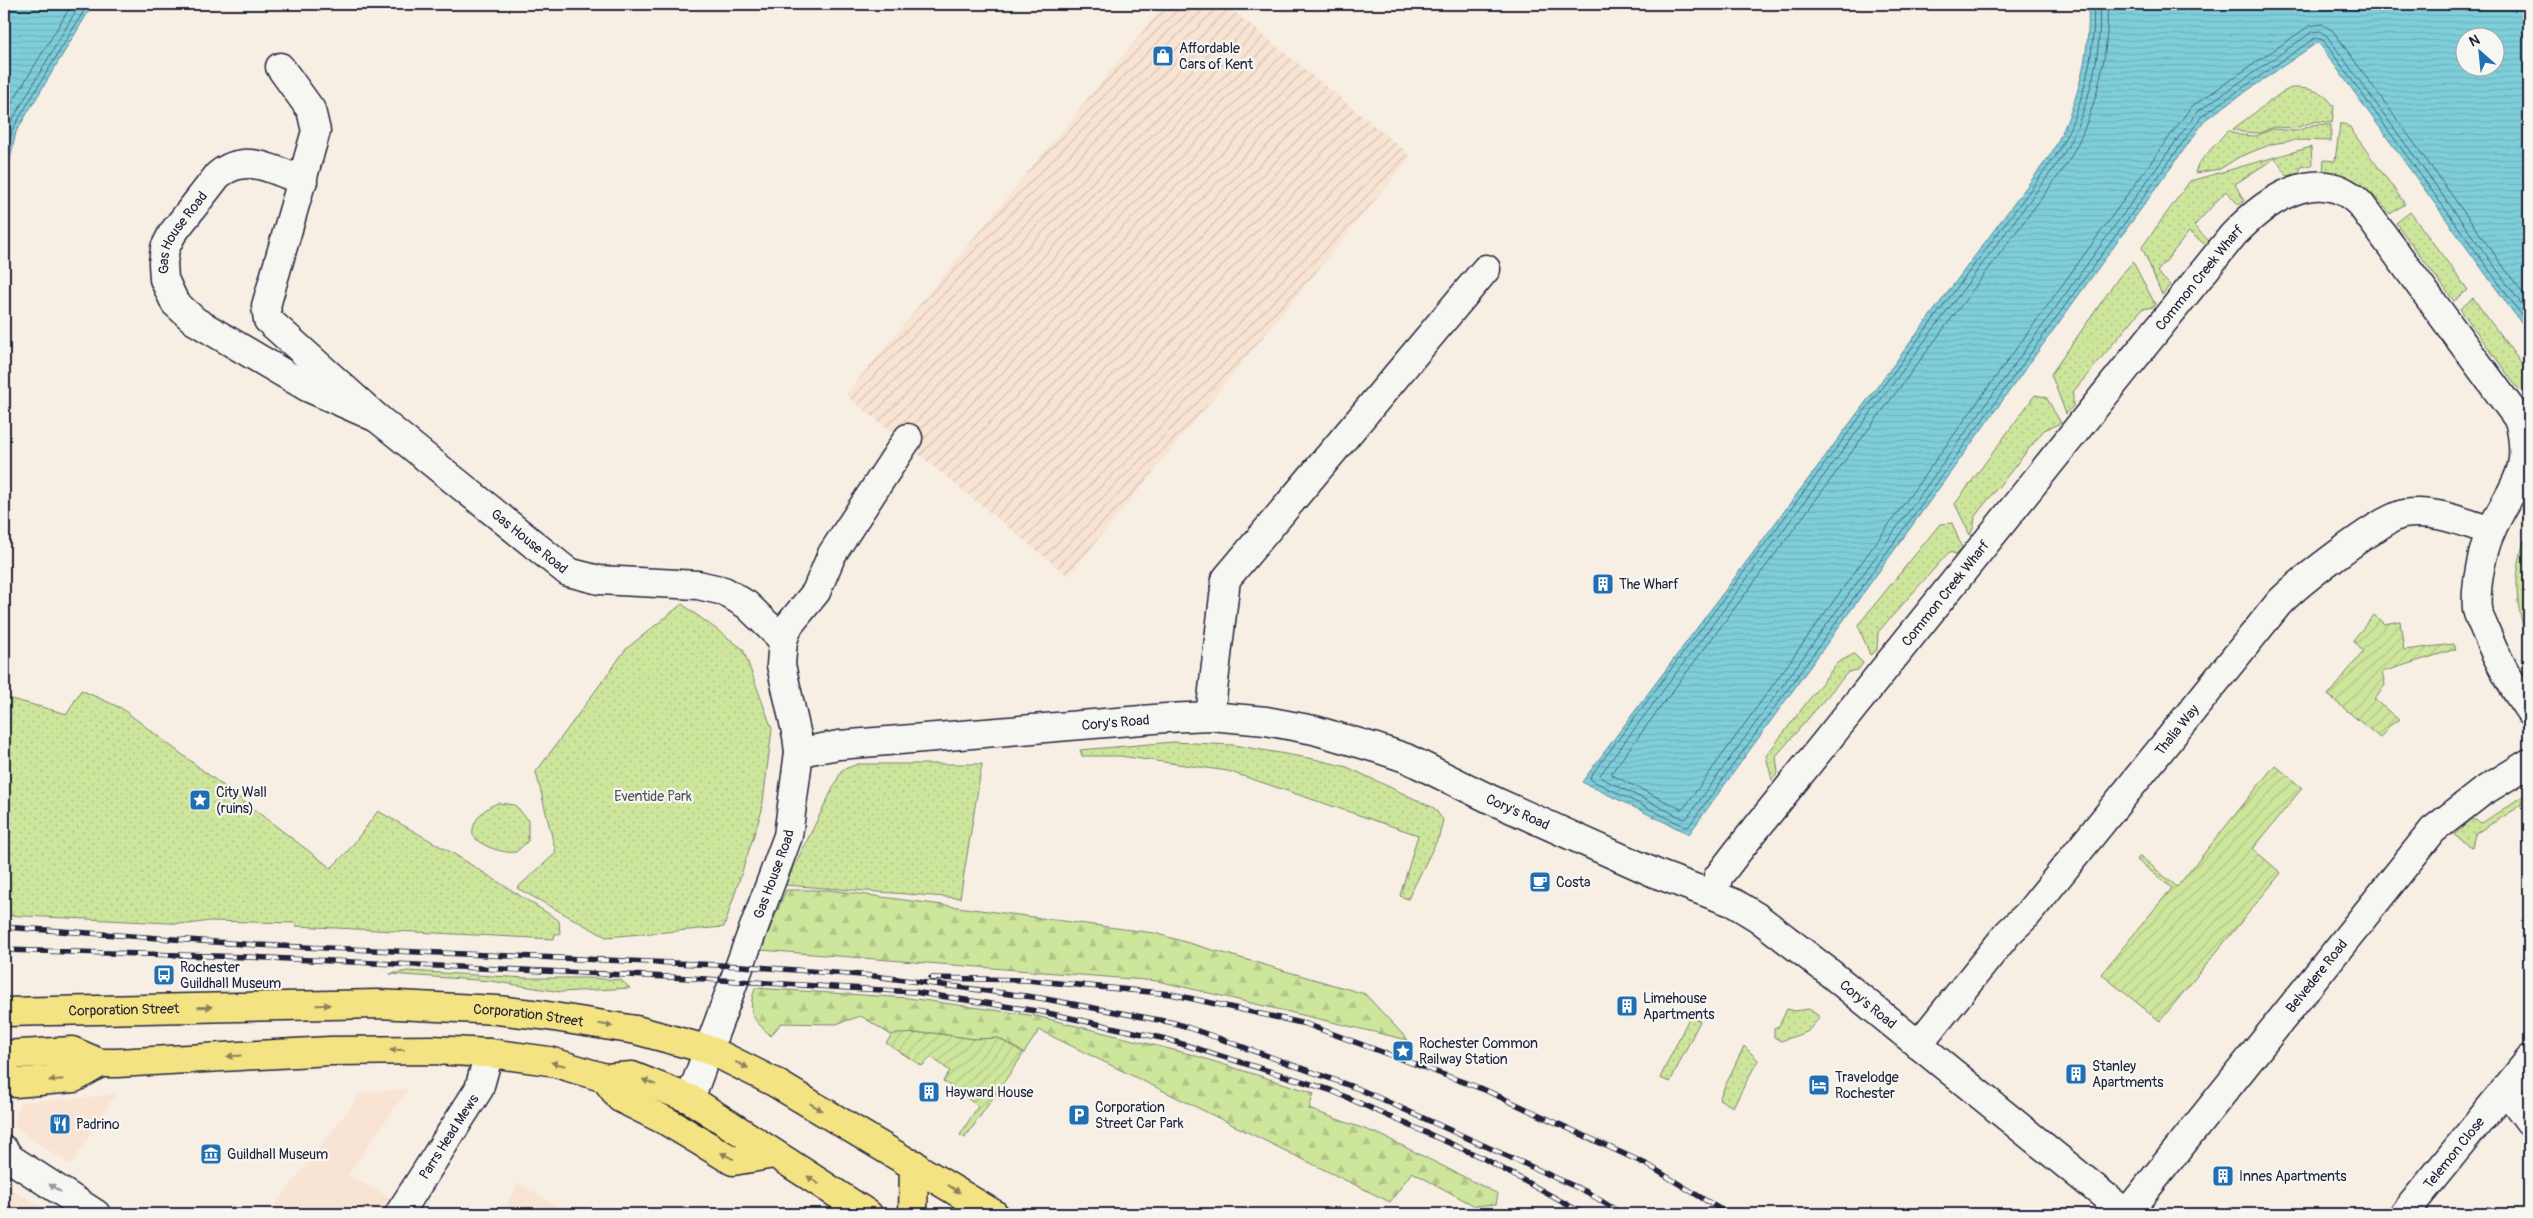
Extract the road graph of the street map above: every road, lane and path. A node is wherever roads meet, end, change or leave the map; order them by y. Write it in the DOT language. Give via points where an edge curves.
graph roads {
  1 [pos="280,67"];
  2 [pos="303,181"];
  3 [pos="1486,269"];
  4 [pos="377,418"];
  5 [pos="908,438"];
  6 [pos="2490,531"];
  7 [pos="783,640"];
  8 [pos="2529,710"];
  9 [pos="1210,716"];
  10 [pos="798,752"];
  11 [pos="2529,763"];
  12 [pos="1715,894"];
  13 [pos="10,1012"];
  14 [pos="1918,1045"];
  15 [pos="710,1050"];
  16 [pos="489,1053"];
  17 [pos="4,1055"];
  18 [pos="2529,1060"];
  19 [pos="100,1063"];
  20 [pos="4,1075"];
  21 [pos="605,1078"];
  22 [pos="2503,1091"];
  23 [pos="690,1099"];
  24 [pos="2529,1121"];
  25 [pos="4,1150"];
  26 [pos="774,1154"];
  27 [pos="914,1164"];
  28 [pos="96,1214"];
  29 [pos="399,1214"];
  30 [pos="868,1214"];
  31 [pos="913,1214"];
  32 [pos="994,1214"];
  33 [pos="2126,1214"];
  34 [pos="2404,1214"];
  1 -- 2 [label="street, Gas House Road" via="314,118 314,143"];
  2 -- 4 [label="street, Gas House Road" via="266,306 268,320"];
  2 -- 4 [label="street, Gas House Road" via="249,162 228,167 218,175 172,234 165,248 163,263 168,291 175,303 195,321 307,387"];
  3 -- 9 [label="street" via="1226,579"];
  4 -- 7 [label="street, Gas House Road" via="568,572 600,580 698,585 724,591 747,605"];
  5 -- 7 [label="street, Gas House Road" via="832,554 816,592 789,625"];
  6 -- 8 [label="street, Common Creek Wharf" via="2480,567 2477,610 2498,662"];
  6 -- 12 [label="street, Common Creek Wharf" via="2526,468 2527,441 2517,416 2357,201 2328,185 2312,185 2288,192 2253,217 2218,253 1738,851 1718,877"];
  6 -- 14 [label="street, Thalia Way" via="2428,514 2399,515 2373,530 2292,591"];
  7 -- 10 [label="street, Gas House Road" via="781,665"];
  9 -- 10 [label="street, Cory's Road" via="839,745"];
  9 -- 12 [label="street, Cory's Road" via="1314,730 1406,758 1648,870"];
  10 -- 15 [label="street, Gas House Road" via="788,836"];
  11 -- 33 [label="street, Belvedere Road" via="2482,792 2433,830"];
  12 -- 14 [label="street, Cory's Road" via="1757,917"];
  13 -- 15 [label="main road, Corporation Street, one-way" via="369,1004 436,1006 506,1010 612,1026"];
  14 -- 33 [label="street, Cory's Road"];
  15 -- 23 [label="street, Gas House Road"];
  15 -- 27 [label="main road, Corporation Street, one-way" via="774,1082"];
  16 -- 19 [label="main road, one-way" via="330,1051"];
  21 -- 16 [label="main road, one-way" via="549,1062"];
  16 -- 29 [label="street, Parrs Head Mews" via="478,1089"];
  17 -- 19 [label="main road" via="72,1051"];
  18 -- 22 [label="street, Telemon Close"];
  19 -- 20 [label="main road, one-way" via="74,1078 15,1083"];
  23 -- 21 [label="main road, one-way" via="632,1076"];
  26 -- 21 [label="main road, one-way" via="733,1160 620,1098"];
  22 -- 24 [label="street"];
  22 -- 34 [label="street, Telemon Close"];
  23 -- 26 [label="main road"];
  28 -- 25 [label="street, one-way" via="11,1159"];
  30 -- 26 [label="main road, one-way"];
  27 -- 31 [label="main road"];
  27 -- 32 [label="main road, Corporation Street, one-way"];
}
